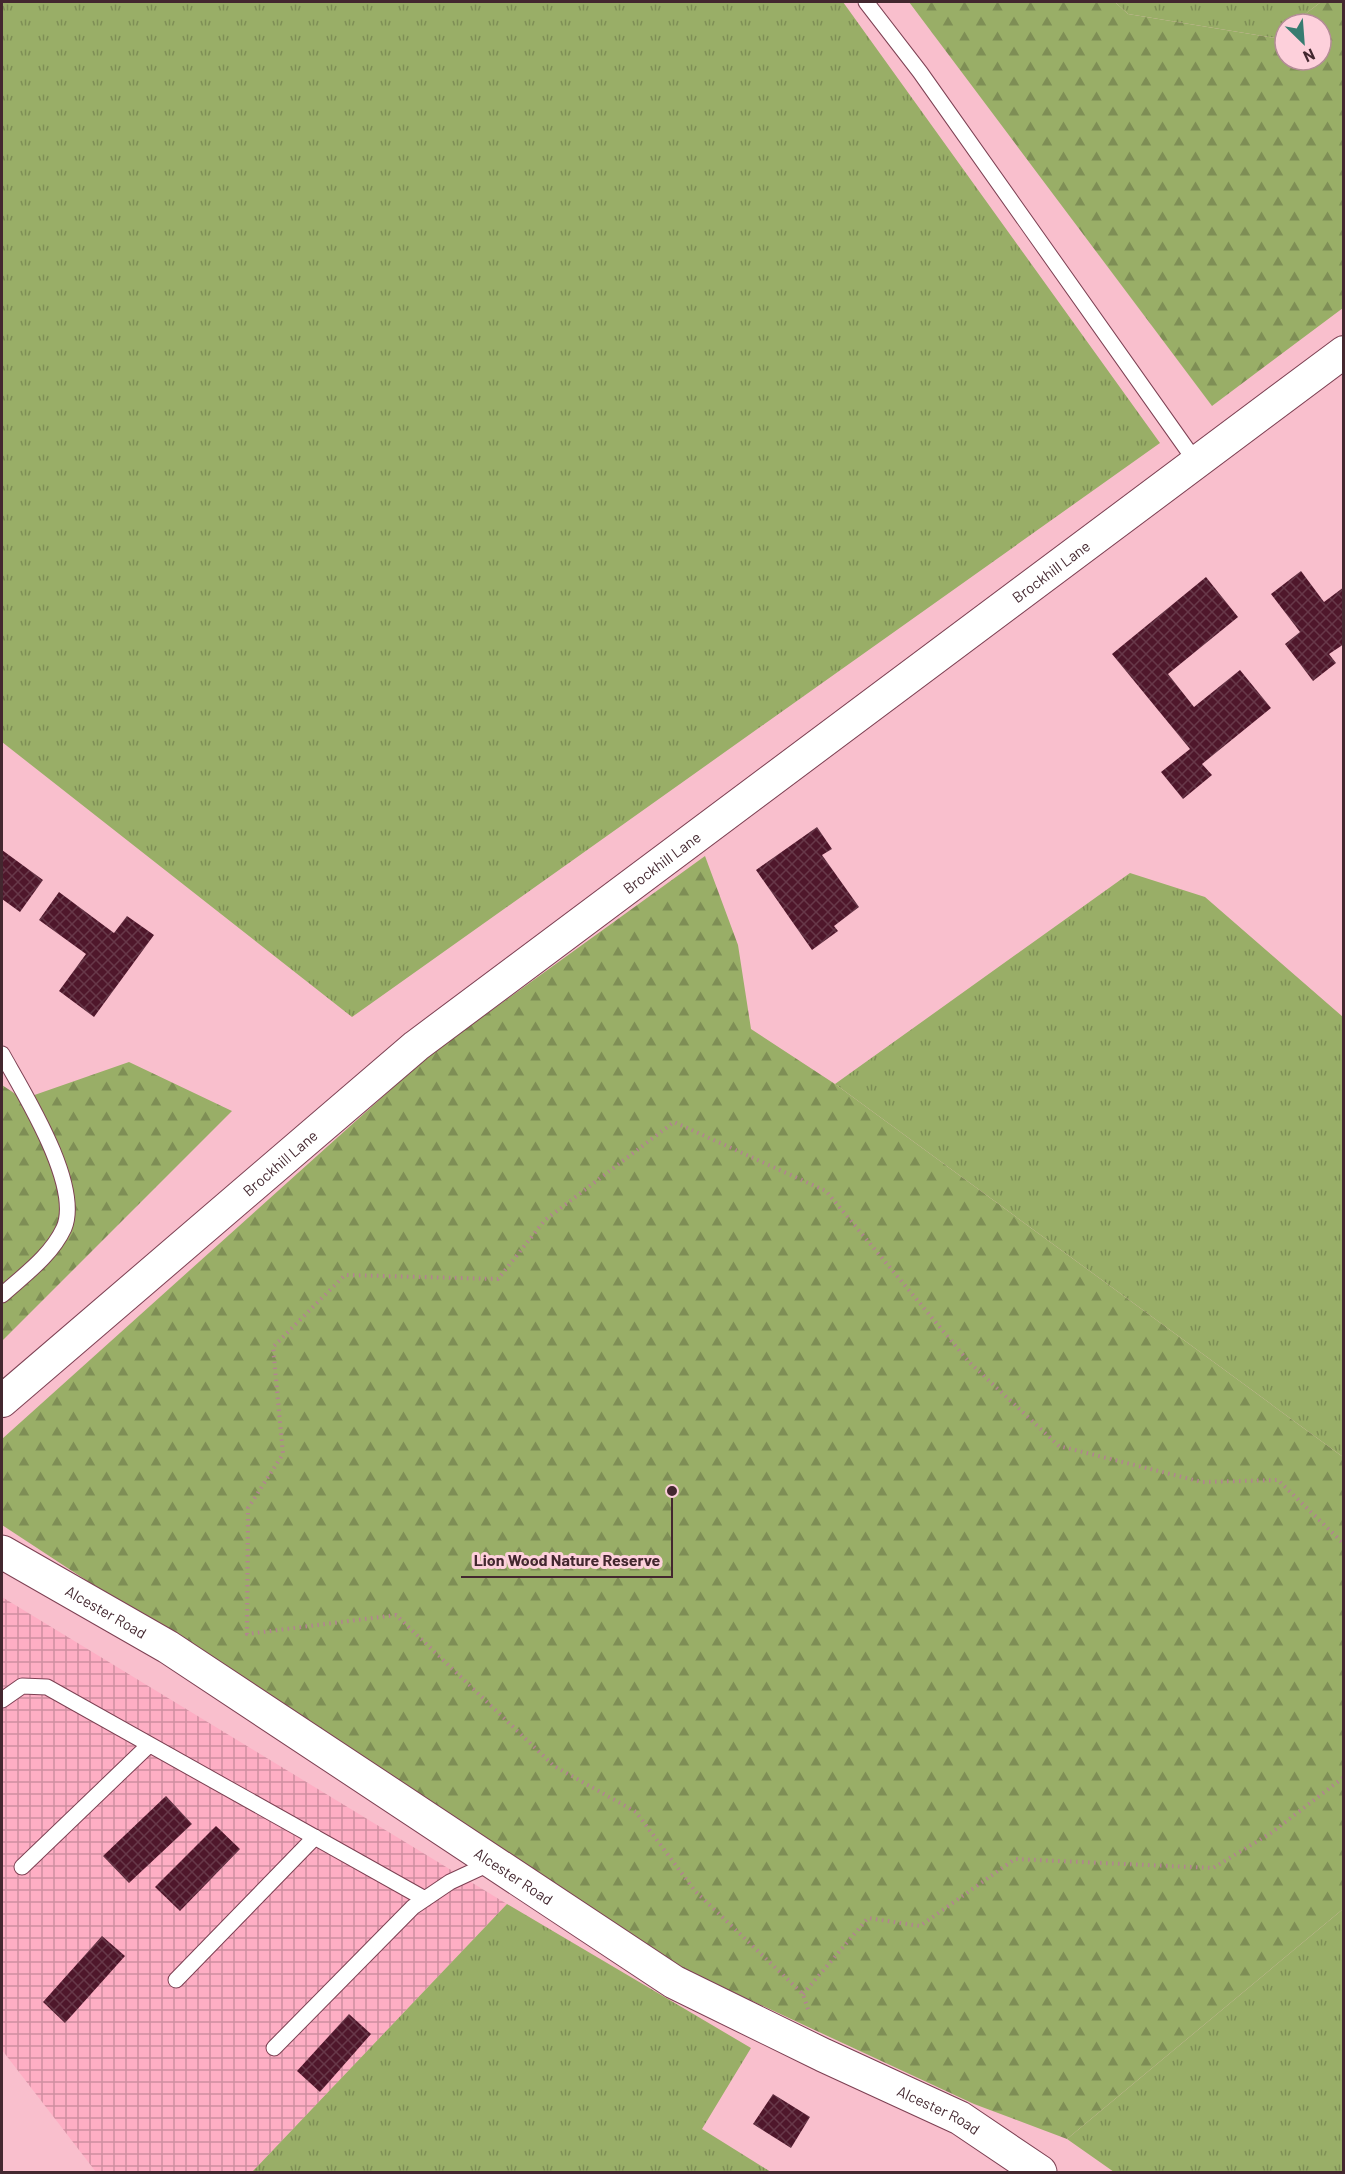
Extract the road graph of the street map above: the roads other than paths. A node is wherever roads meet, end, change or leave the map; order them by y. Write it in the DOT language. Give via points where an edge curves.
graph roads {
  1 [pos="866,2"];
  2 [pos="1344,352"];
  3 [pos="1196,462"];
  4 [pos="2,1054"];
  5 [pos="2,1295"];
  6 [pos="2,1401"];
  7 [pos="2,1552"];
  8 [pos="2,1700"];
  9 [pos="149,1744"];
  10 [pos="315,1838"];
  11 [pos="493,1862"];
  12 [pos="22,1867"];
  13 [pos="425,1899"];
  14 [pos="176,1980"];
  15 [pos="274,2048"];
  16 [pos="1040,2172"];
  1 -- 3 [label="lane" via="920,72"];
  2 -- 3 [label="street, Brockhill Lane"];
  3 -- 6 [label="street, Brockhill Lane" via="416,1046"];
  4 -- 5 [label="lane" via="44,1131 67,1191 65,1226 50,1251"];
  7 -- 11 [label="street, Alcester Road" via="168,1647"];
  8 -- 9 [label="lane" via="22,1686 46,1687"];
  9 -- 10 [label="lane"];
  9 -- 12 [label="lane"];
  10 -- 13 [label="lane"];
  10 -- 14 [label="lane"];
  11 -- 13 [label="lane"];
  11 -- 16 [label="street, Alcester Road" via="674,1982 960,2118"];
  13 -- 15 [label="lane"];
}
